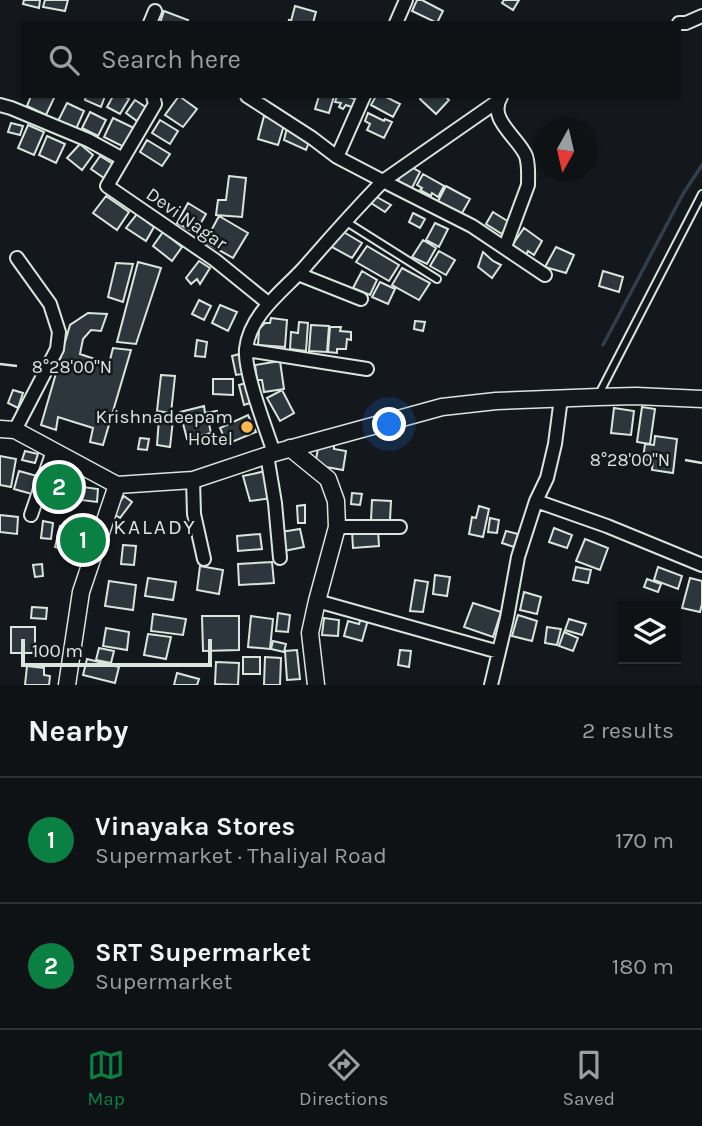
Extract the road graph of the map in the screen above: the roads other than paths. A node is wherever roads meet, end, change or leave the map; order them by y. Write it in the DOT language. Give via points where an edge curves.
graph roads {
  1 [pos="406,0"];
  2 [pos="702,16"];
  3 [pos="397,21"];
  4 [pos="681,23"];
  5 [pos="154,98"];
  6 [pos="250,98"];
  7 [pos="362,98"];
  8 [pos="499,98"];
  9 [pos="0,106"];
  10 [pos="337,157"];
  11 [pos="123,159"];
  12 [pos="383,181"];
  13 [pos="702,194"];
  14 [pos="345,221"];
  15 [pos="505,247"];
  16 [pos="17,258"];
  17 [pos="298,274"];
  18 [pos="545,275"];
  19 [pos="437,279"];
  20 [pos="361,299"];
  21 [pos="268,303"];
  22 [pos="246,350"];
  23 [pos="367,369"];
  24 [pos="598,397"];
  25 [pos="561,398"];
  26 [pos="702,400"];
  27 [pos="8,430"];
  28 [pos="290,448"];
  29 [pos="52,451"];
  30 [pos="270,454"];
  31 [pos="193,480"];
  32 [pos="117,485"];
  33 [pos="536,501"];
  34 [pos="31,515"];
  35 [pos="337,527"];
  36 [pos="400,527"];
  37 [pos="280,558"];
  38 [pos="204,559"];
  39 [pos="702,565"];
  40 [pos="317,601"];
  41 [pos="499,652"];
  42 [pos="68,685"];
  43 [pos="316,685"];
  44 [pos="491,685"];
  1 -- 3 [label="street"];
  2 -- 4 [label="street"];
  5 -- 11 [label="street, Devi Nagar" via="155,104"];
  6 -- 10 [label="street"];
  7 -- 10 [label="street"];
  8 -- 12 [label="street"];
  8 -- 15 [label="street" via="499,119 528,164 528,185"];
  9 -- 11 [label="street" via="88,140"];
  10 -- 12 [label="street"];
  11 -- 21 [label="street, Devi Nagar" via="107,186 215,260"];
  12 -- 14 [label="street"];
  12 -- 15 [label="street"];
  13 -- 24 [label="lane"];
  14 -- 17 [label="street"];
  14 -- 19 [label="lane"];
  15 -- 18 [label="street"];
  16 -- 27 [label="street" via="50,304 60,332 57,349"];
  17 -- 20 [label="street"];
  17 -- 21 [label="street"];
  21 -- 22 [label="street"];
  22 -- 23 [label="street"];
  22 -- 30 [label="street"];
  24 -- 25 [label="street"];
  24 -- 26 [label="street"];
  25 -- 28 [label="street" via="442,407"];
  25 -- 33 [label="street" via="547,478"];
  27 -- 29 [label="street"];
  28 -- 30 [label="street"];
  28 -- 35 [label="street" via="328,479"];
  29 -- 32 [label="street"];
  29 -- 34 [label="street"];
  30 -- 31 [label="street"];
  30 -- 37 [label="street"];
  31 -- 32 [label="street"];
  31 -- 38 [label="street" via="194,514"];
  32 -- 42 [label="street" via="81,592"];
  33 -- 39 [label="street"];
  33 -- 41 [label="street" via="518,556"];
  35 -- 36 [label="street"];
  35 -- 40 [label="street"];
  40 -- 41 [label="street"];
  40 -- 43 [label="street" via="310,633"];
  41 -- 44 [label="street"];
}
